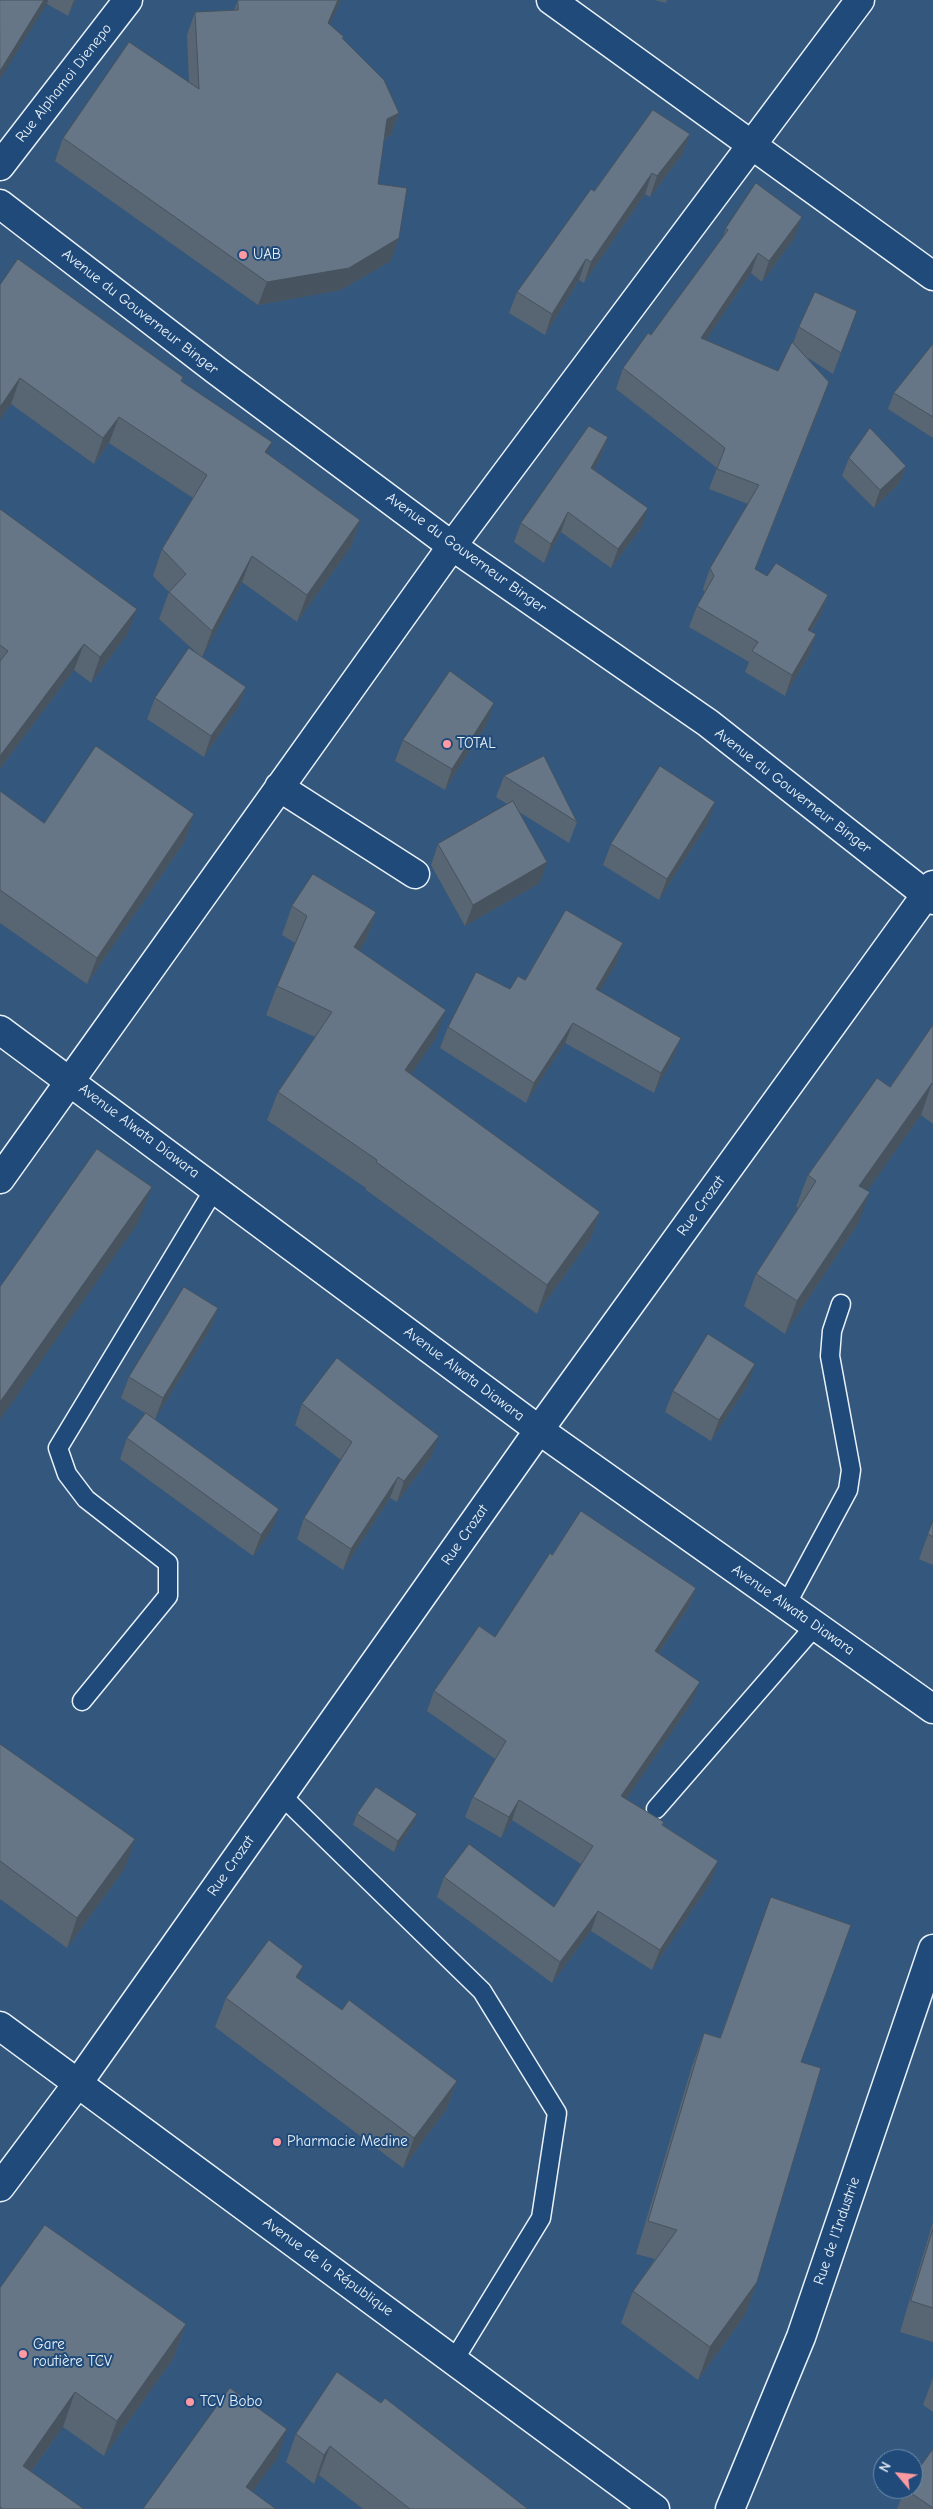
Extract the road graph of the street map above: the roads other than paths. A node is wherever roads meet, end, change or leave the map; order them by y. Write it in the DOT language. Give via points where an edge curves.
graph roads {
  1 [pos="128,0"];
  2 [pos="552,0"];
  3 [pos="860,0"];
  4 [pos="754,144"];
  5 [pos="0,166"];
  6 [pos="0,204"];
  7 [pos="933,276"];
  8 [pos="452,546"];
  9 [pos="279,787"];
  10 [pos="415,874"];
  11 [pos="931,893"];
  12 [pos="0,1030"];
  13 [pos="70,1080"];
  14 [pos="0,1179"];
  15 [pos="216,1188"];
  16 [pos="841,1304"];
  17 [pos="539,1430"];
  18 [pos="786,1605"];
  19 [pos="815,1626"];
  20 [pos="82,1701"];
  21 [pos="933,1710"];
  22 [pos="281,1794"];
  23 [pos="656,1809"];
  24 [pos="933,1949"];
  25 [pos="0,2026"];
  26 [pos="78,2083"];
  27 [pos="0,2187"];
  28 [pos="454,2360"];
  29 [pos="655,2509"];
  30 [pos="730,2509"];
  1 -- 5 [label="street, Rue Alphamoi Dienepo"];
  2 -- 4 [label="street"];
  3 -- 4 [label="street"];
  4 -- 7 [label="street"];
  4 -- 8 [label="street"];
  6 -- 8 [label="street, Avenue du Gouverneur Binger" via="217,372"];
  8 -- 9 [label="street"];
  8 -- 11 [label="street, Avenue du Gouverneur Binger" via="708,723"];
  9 -- 10 [label="street"];
  9 -- 13 [label="street"];
  11 -- 17 [label="street, Rue Crozat"];
  12 -- 13 [label="street, Avenue Alwata Diawara"];
  13 -- 14 [label="street"];
  13 -- 15 [label="street, Avenue Alwata Diawara"];
  15 -- 17 [label="street, Avenue Alwata Diawara"];
  15 -- 20 [label="lane" via="58,1448 67,1474 86,1499 168,1563 168,1596"];
  16 -- 18 [label="lane" via="832,1331 830,1356 851,1470 848,1490"];
  17 -- 18 [label="street, Avenue Alwata Diawara"];
  17 -- 22 [label="street, Rue Crozat"];
  18 -- 19 [label="street, Avenue Alwata Diawara"];
  19 -- 21 [label="street, Avenue Alwata Diawara"];
  19 -- 23 [label="lane"];
  22 -- 26 [label="street, Rue Crozat"];
  22 -- 28 [label="lane" via="482,1991 558,2113 541,2218"];
  24 -- 30 [label="street, Rue de l'Industrie" via="801,2337"];
  25 -- 26 [label="street, Avenue de la République"];
  26 -- 27 [label="street, Rue Crozat"];
  26 -- 28 [label="street, Avenue de la République"];
  28 -- 29 [label="street, Avenue de la République"];
}
